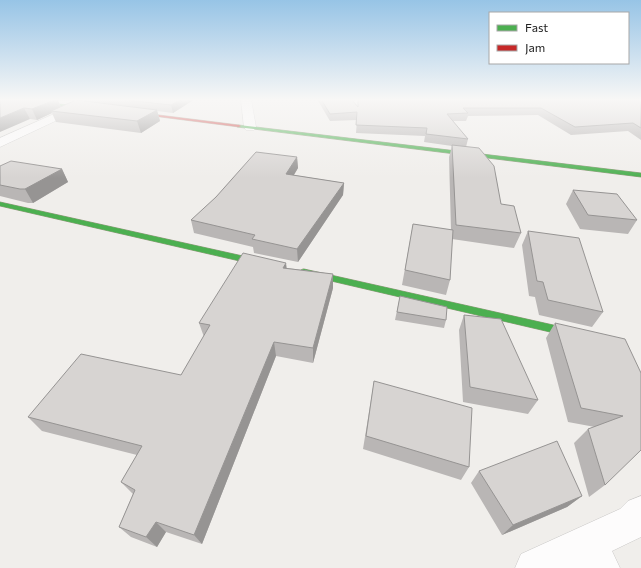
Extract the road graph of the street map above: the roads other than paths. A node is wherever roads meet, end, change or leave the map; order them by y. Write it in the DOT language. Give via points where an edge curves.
graph roads {
  1 [pos="37,126"];
  2 [pos="238,126"];
  3 [pos="250,127"];
  4 [pos="0,143"];
  5 [pos="641,176"];
  6 [pos="0,204"];
  7 [pos="279,267"];
  8 [pos="294,270"];
  9 [pos="589,337"];
  10 [pos="641,514"];
  11 [pos="593,556"];
  12 [pos="535,568"];
  1 -- 4 [label="street"];
  2 -- 3 [label="street"];
  3 -- 5 [label="street"];
  6 -- 7 [label="street"];
  8 -- 9 [label="street"];
  10 -- 11 [label="street"];
  11 -- 12 [label="street"];
}
